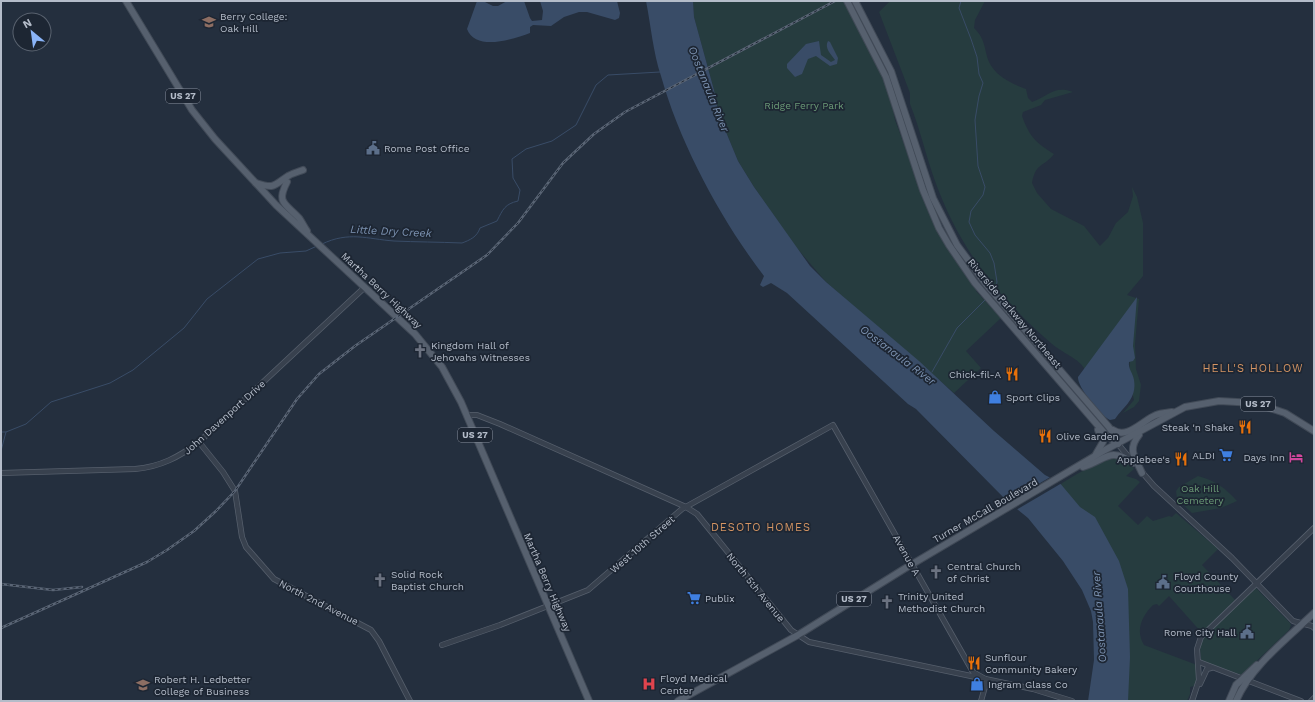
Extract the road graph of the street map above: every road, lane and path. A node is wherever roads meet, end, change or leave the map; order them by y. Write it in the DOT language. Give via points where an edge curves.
graph roads {
  1 [pos="126,1"];
  2 [pos="847,1"];
  3 [pos="855,1"];
  4 [pos="303,170"];
  5 [pos="253,182"];
  6 [pos="287,182"];
  7 [pos="303,229"];
  8 [pos="365,287"];
  9 [pos="1042,362"];
  10 [pos="1177,411"];
  11 [pos="466,415"];
  12 [pos="833,425"];
  13 [pos="1108,426"];
  14 [pos="1314,431"];
  15 [pos="1141,432"];
  16 [pos="199,442"];
  17 [pos="1118,444"];
  18 [pos="1094,457"];
  19 [pos="1134,462"];
  20 [pos="1073,470"];
  21 [pos="1,473"];
  22 [pos="1142,473"];
  23 [pos="686,507"];
  24 [pos="1314,528"];
  25 [pos="912,564"];
  26 [pos="1256,583"];
  27 [pos="548,606"];
  28 [pos="1314,613"];
  29 [pos="1303,623"];
  30 [pos="1314,628"];
  31 [pos="798,635"];
  32 [pos="442,645"];
  33 [pos="1199,662"];
  34 [pos="1212,668"];
  35 [pos="987,680"];
  36 [pos="1245,680"];
  37 [pos="1197,688"];
  38 [pos="1280,692"];
  39 [pos="1314,698"];
  40 [pos="410,701"];
  41 [pos="589,701"];
  42 [pos="678,701"];
  43 [pos="981,701"];
  44 [pos="1072,701"];
  45 [pos="1192,701"];
  46 [pos="1229,701"];
  47 [pos="1236,701"];
  48 [pos="1293,701"];
  49 [pos="1301,701"];
  50 [pos="1311,701"];
  1 -- 5 [label="main road, US 27" via="192,110"];
  2 -- 9 [label="main road, Riverside Parkway Northeast" via="886,77 918,178 933,216 949,245 979,288"];
  3 -- 13 [label="main road, Riverside Parkway Northeast" via="891,71 926,178 957,245 985,283"];
  4 -- 5 [label="main road" via="274,186 268,187"];
  5 -- 7 [label="main road, US 27"];
  6 -- 7 [label="main road" via="281,196 283,203 299,218"];
  7 -- 8 [label="main road, Martha Berry Highway / US 27"];
  8 -- 11 [label="main road, Martha Berry Highway / US 27" via="415,334 432,354 448,378"];
  8 -- 16 [label="street, John Davenport Drive"];
  9 -- 17 [label="main road, Riverside Parkway Northeast" via="1107,436"];
  9 -- 18 [label="main road" via="1101,434 1103,442"];
  10 -- 13 [label="main road" via="1156,415 1121,433"];
  10 -- 14 [label="main road, Turner McCall Boulevard / US 27" via="1196,404 1255,403 1285,413"];
  10 -- 15 [label="main road, Turner McCall Boulevard / US 27"];
  11 -- 23 [label="street, North 5th Avenue" via="477,415 500,424"];
  11 -- 27 [label="main road, Martha Berry Highway / US 27"];
  12 -- 23 [label="street, West 10th Street"];
  12 -- 25 [label="street, Avenue A"];
  13 -- 17 [label="main road, Riverside Parkway Northeast"];
  15 -- 17 [label="main road, Turner McCall Boulevard / US 27"];
  15 -- 22 [label="main road" via="1133,442 1132,450"];
  16 -- 21 [label="street, John Davenport Drive" via="176,458 142,469"];
  16 -- 40 [label="street, North 2nd Avenue" via="233,487 243,542 262,568 274,579 371,630"];
  17 -- 18 [label="main road, Turner McCall Boulevard / US 27"];
  17 -- 19 [label="street, Riverside Parkway Northeast"];
  18 -- 20 [label="main road, Turner McCall Boulevard / US 27"];
  19 -- 20 [label="main road" via="1121,454 1114,454"];
  19 -- 22 [label="street, Riverside Parkway Northeast"];
  20 -- 25 [label="main road, Turner McCall Boulevard / US 27"];
  22 -- 26 [label="street, Riverside Parkway Northeast"];
  23 -- 27 [label="street, West 10th Street" via="591,588"];
  23 -- 31 [label="street, North 5th Avenue" via="697,514 782,619"];
  24 -- 26 [label="street"];
  25 -- 31 [label="main road, Turner McCall Boulevard / US 27"];
  25 -- 35 [label="street, Avenue A" via="973,672"];
  26 -- 29 [label="street, Riverside Parkway Northeast" via="1293,621"];
  26 -- 33 [label="street" via="1201,637 1197,649"];
  27 -- 32 [label="street, West 10th Street"];
  27 -- 41 [label="main road, Martha Berry Highway / US 27"];
  28 -- 29 [label="main road"];
  29 -- 30 [label="street, Riverside Parkway Northeast"];
  29 -- 36 [label="main road"];
  31 -- 35 [label="street, North 5th Avenue" via="809,642"];
  31 -- 42 [label="main road, Turner McCall Boulevard / US 27"];
  33 -- 34 [label="street"];
  33 -- 37 [label="street" via="1200,677"];
  34 -- 36 [label="street"];
  34 -- 37 [label="street" via="1207,669"];
  35 -- 43 [label="street"];
  35 -- 44 [label="street, North 5th Avenue" via="1042,691"];
  36 -- 38 [label="street"];
  36 -- 46 [label="main road" via="1236,685"];
  36 -- 47 [label="main road"];
  37 -- 45 [label="street"];
  38 -- 48 [label="street"];
  38 -- 49 [label="street"];
  39 -- 50 [label="street"];
}
